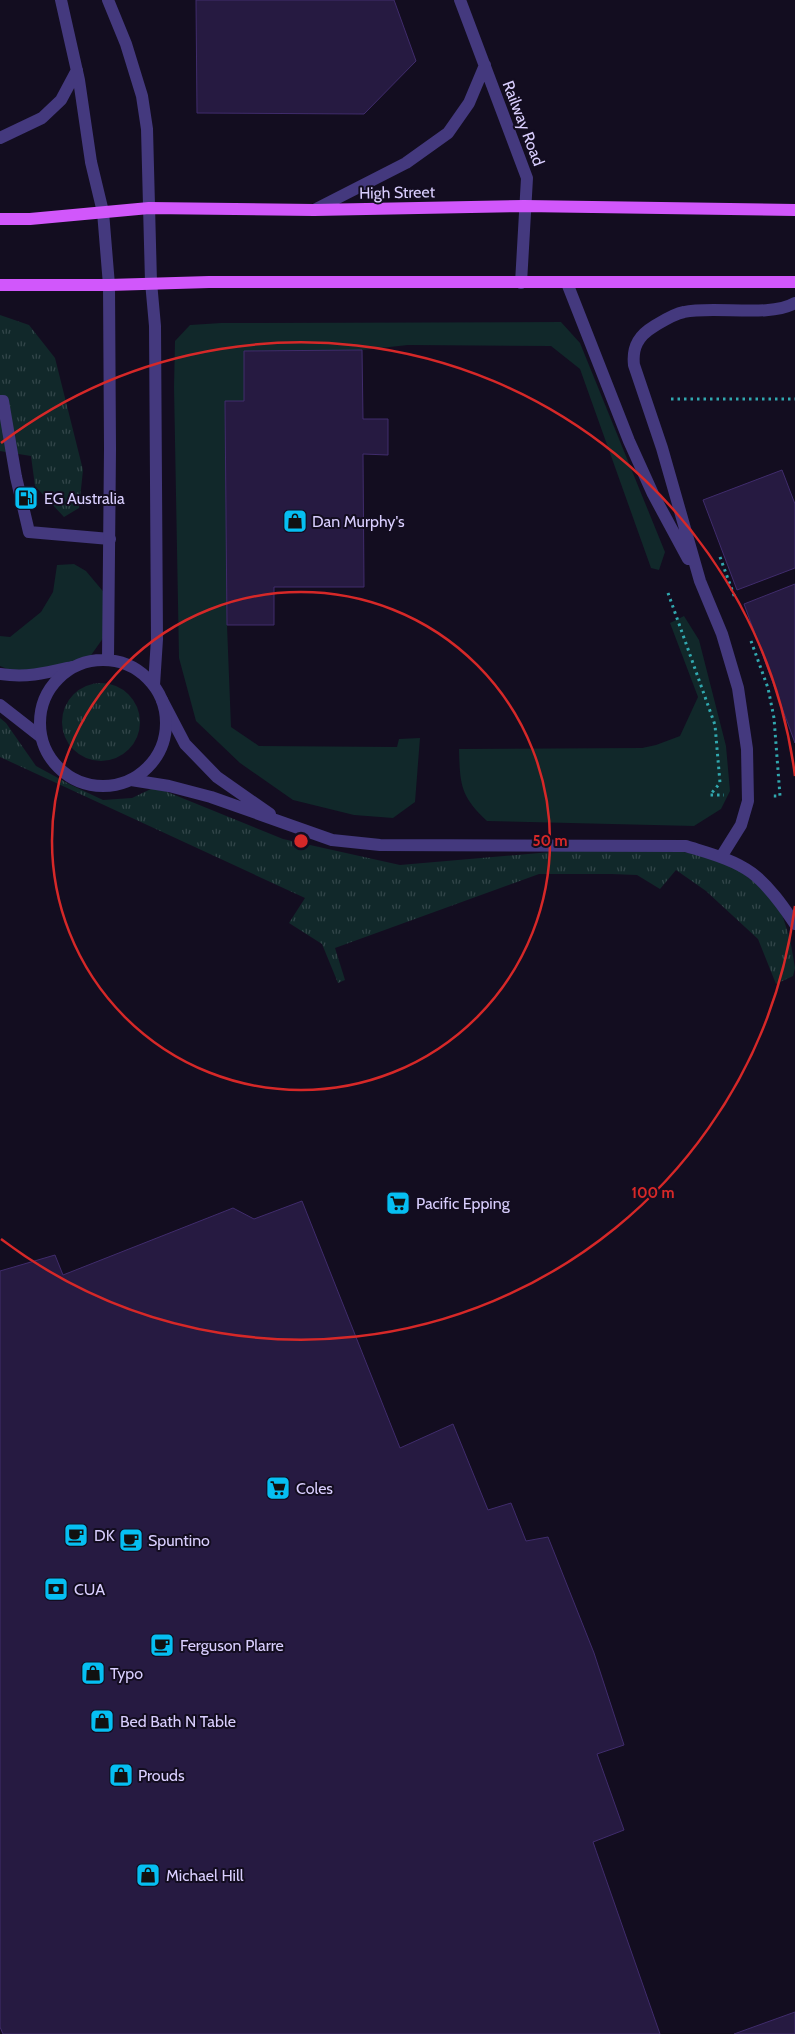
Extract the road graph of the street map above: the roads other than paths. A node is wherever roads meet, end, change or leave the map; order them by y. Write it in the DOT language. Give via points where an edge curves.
graph roads {
  1 [pos="61,0"];
  2 [pos="108,0"];
  3 [pos="460,0"];
  4 [pos="485,65"];
  5 [pos="77,70"];
  6 [pos="0,138"];
  7 [pos="524,206"];
  8 [pos="149,208"];
  9 [pos="314,210"];
  10 [pos="795,210"];
  11 [pos="102,212"];
  12 [pos="0,219"];
  13 [pos="151,282"];
  14 [pos="795,282"];
  15 [pos="520,283"];
  16 [pos="568,283"];
  17 [pos="0,285"];
  18 [pos="109,285"];
  19 [pos="795,303"];
  20 [pos="0,400"];
  21 [pos="110,539"];
  22 [pos="700,580"];
  23 [pos="108,660"];
  24 [pos="72,667"];
  25 [pos="0,674"];
  26 [pos="154,686"];
  27 [pos="162,700"];
  28 [pos="0,706"];
  29 [pos="41,737"];
  30 [pos="131,780"];
  31 [pos="284,824"];
  32 [pos="721,857"];
  33 [pos="795,924"];
  1 -- 5 [label="street"];
  2 -- 8 [label="street" via="142,96 147,130"];
  3 -- 4 [label="street, Railway Road"];
  4 -- 7 [label="street, Railway Road" via="527,178"];
  4 -- 9 [label="street, Railway Road" via="469,103 448,132 406,163"];
  5 -- 6 [label="street" via="61,100 42,118"];
  5 -- 11 [label="street"];
  7 -- 9 [label="main road, High Street"];
  7 -- 10 [label="main road, High Street"];
  7 -- 15 [label="street, Railway Road"];
  8 -- 9 [label="main road, High Street"];
  8 -- 11 [label="main road, High Street"];
  8 -- 13 [label="street"];
  11 -- 12 [label="main road, High Street"];
  11 -- 18 [label="street"];
  13 -- 15 [label="main road"];
  13 -- 18 [label="main road"];
  13 -- 26 [label="street" via="156,423 157,639"];
  14 -- 16 [label="main road"];
  15 -- 16 [label="main road"];
  16 -- 22 [label="street" via="629,441 653,494"];
  17 -- 18 [label="main road"];
  18 -- 21 [label="street"];
  19 -- 22 [label="street" via="769,309 684,312 650,329 637,341 634,365"];
  20 -- 21 [label="street" via="4,400 16,477 29,532"];
  21 -- 23 [label="street"];
  22 -- 32 [label="street" via="722,634 738,688 747,749 748,801 741,825"];
  23 -- 24 [label="street" via="88,661"];
  23 -- 26 [label="street" via="126,664"];
  24 -- 25 [label="street" via="20,677"];
  24 -- 29 [label="street" via="56,679 45,697 40,716"];
  26 -- 27 [label="street"];
  27 -- 30 [label="street" via="166,719 164,738 157,755"];
  27 -- 31 [label="street" via="185,744 217,777"];
  28 -- 29 [label="street"];
  29 -- 30 [label="street" via="48,755 60,770 76,780 94,786 112,786"];
  30 -- 31 [label="street" via="210,797"];
  31 -- 32 [label="street" via="332,840 380,845 686,846"];
  32 -- 33 [label="street" via="752,873"];
}
